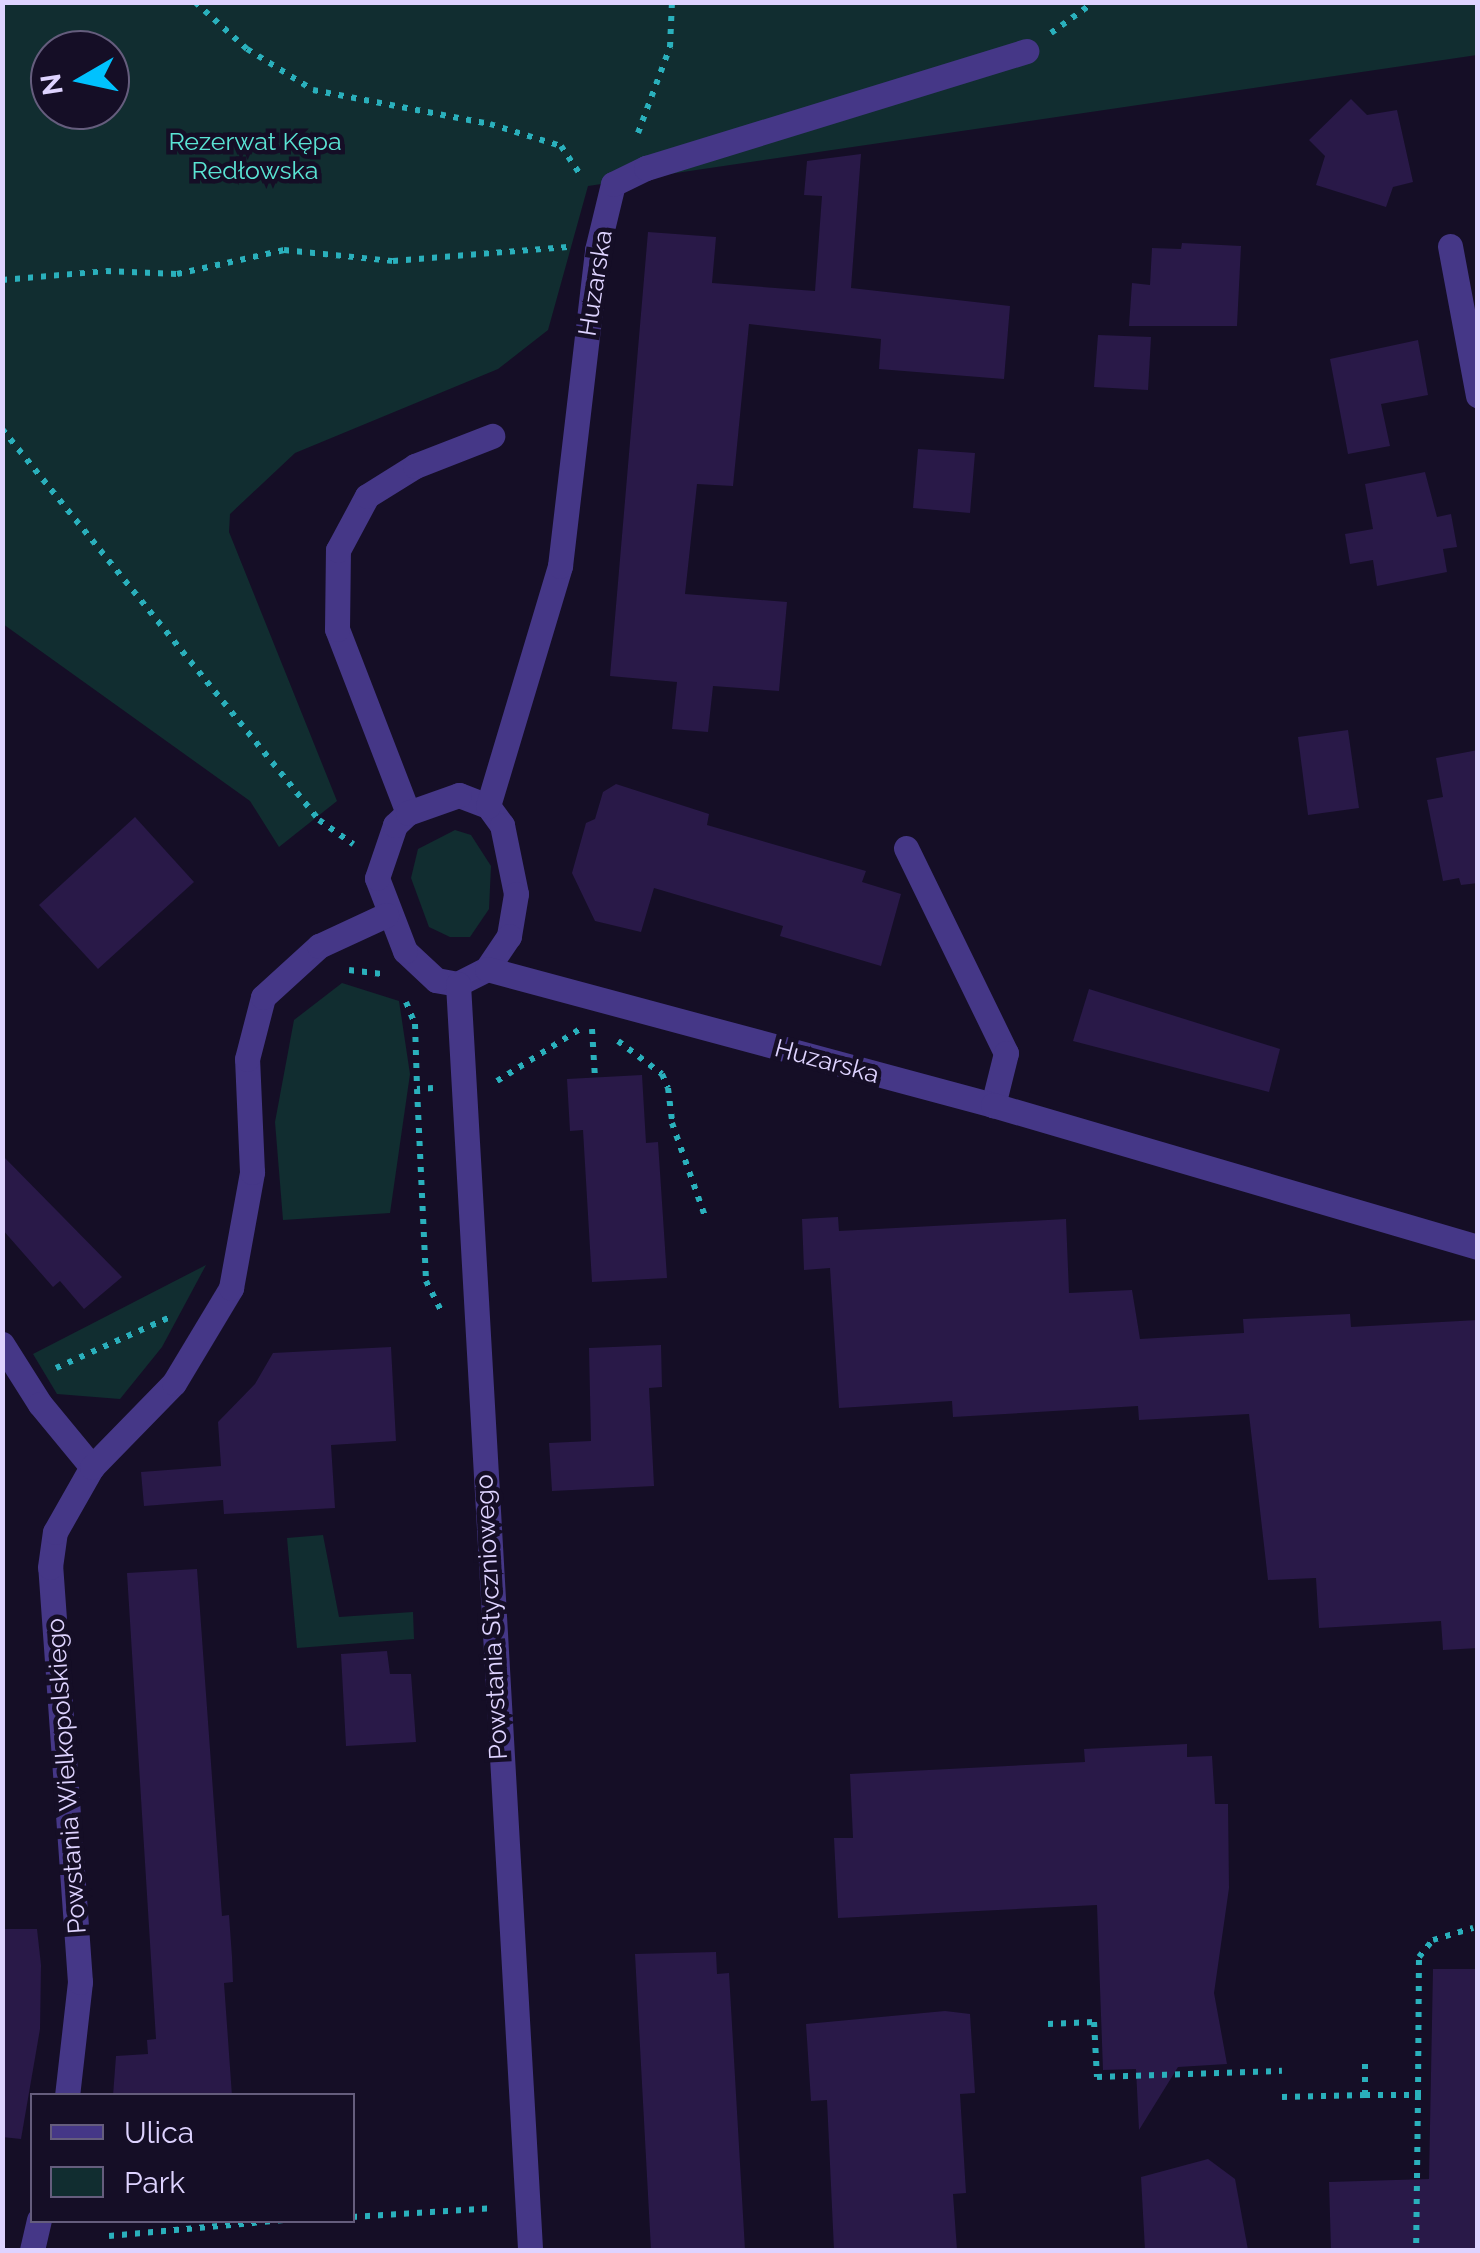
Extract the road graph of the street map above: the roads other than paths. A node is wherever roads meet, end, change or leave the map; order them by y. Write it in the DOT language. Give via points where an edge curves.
graph roads {
  1 [pos="1026,51"];
  2 [pos="1450,246"];
  3 [pos="1478,396"];
  4 [pos="492,436"];
  5 [pos="488,806"];
  6 [pos="408,813"];
  7 [pos="906,848"];
  8 [pos="386,915"];
  9 [pos="487,969"];
  10 [pos="458,984"];
  11 [pos="993,1106"];
  12 [pos="1478,1247"];
  13 [pos="2,1344"];
  14 [pos="92,1467"];
  15 [pos="67,2093"];
  16 [pos="38,2223"];
  17 [pos="32,2250"];
  18 [pos="530,2250"];
  1 -- 5 [label="street, Huzarska" via="646,168 611,191 597,250 560,566"];
  2 -- 3 [label="street"];
  4 -- 6 [label="street" via="415,466 366,496 338,550 336,629"];
  5 -- 6 [label="street" via="459,795"];
  5 -- 9 [label="street" via="510,847 516,894 509,936"];
  6 -- 8 [label="street" via="381,858 377,878"];
  7 -- 11 [label="street" via="1006,1054"];
  8 -- 10 [label="street" via="416,966"];
  8 -- 14 [label="street, Powstania Wielkopolskiego" via="319,946 263,997 247,1060 252,1172 232,1288 174,1384"];
  9 -- 10 [label="street"];
  9 -- 11 [label="street, Huzarska"];
  10 -- 18 [label="street, Powstania Styczniowego"];
  11 -- 12 [label="street, Huzarska"];
  13 -- 14 [label="street"];
  14 -- 15 [label="street, Powstania Wielkopolskiego" via="62,1512 50,1567 80,1982"];
  16 -- 17 [label="street"];
}
